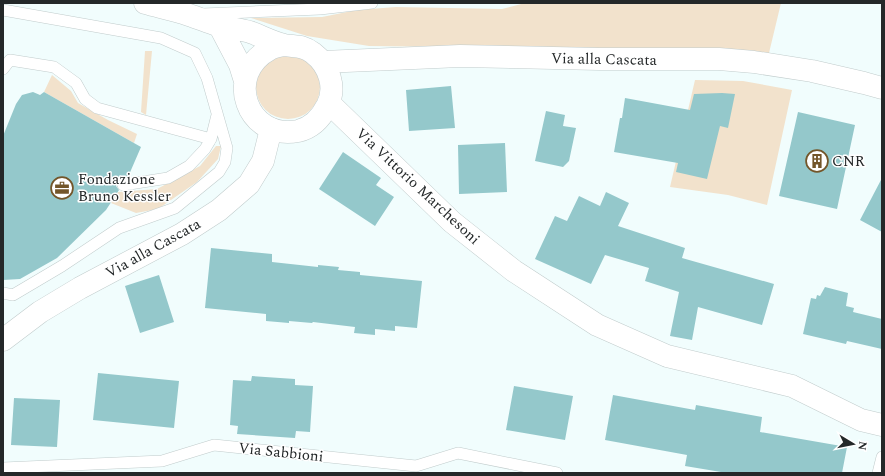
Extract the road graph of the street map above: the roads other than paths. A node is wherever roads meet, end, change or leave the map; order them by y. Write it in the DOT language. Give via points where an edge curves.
graph roads {
  1 [pos="145,3"];
  2 [pos="372,3"];
  3 [pos="320,6"];
  4 [pos="3,10"];
  5 [pos="188,15"];
  6 [pos="219,25"];
  7 [pos="284,45"];
  8 [pos="323,62"];
  9 [pos="3,70"];
  10 [pos="245,81"];
  11 [pos="882,88"];
  12 [pos="329,103"];
  13 [pos="218,114"];
  14 [pos="271,129"];
  15 [pos="211,139"];
  16 [pos="123,185"];
  17 [pos="3,293"];
  18 [pos="3,340"];
  19 [pos="882,425"];
  20 [pos="882,457"];
  21 [pos="3,468"];
  22 [pos="557,473"];
  23 [pos="878,473"];
  1 -- 5 [label="street"];
  2 -- 3 [label="lane"];
  3 -- 5 [label="lane"];
  4 -- 13 [label="lane" via="161,38 195,53 207,78"];
  5 -- 6 [label="street"];
  6 -- 7 [label="street"];
  6 -- 10 [label="street" via="240,65"];
  7 -- 8 [label="street" via="299,46 312,52"];
  7 -- 10 [label="street" via="270,48 259,56"];
  8 -- 11 [label="street, Via alla Cascata" via="460,56 719,60 754,62 812,71"];
  8 -- 12 [label="street" via="332,88"];
  9 -- 15 [label="lane" via="10,60 54,67 76,83 84,99 97,108"];
  10 -- 14 [label="street" via="245,96 250,109 258,121"];
  12 -- 14 [label="street" via="312,125 299,131"];
  12 -- 19 [label="street, Via Vittorio Marchesoni" via="452,222 514,271 597,324 667,356 792,386 861,420"];
  13 -- 15 [label="lane"];
  13 -- 17 [label="lane" via="228,148 225,162 219,172 175,208 119,228 13,295"];
  14 -- 18 [label="street, Via alla Cascata" via="263,161 249,184 219,210 182,234 40,312"];
  15 -- 16 [label="lane" via="189,166 168,178"];
  20 -- 23 [label="lane"];
  21 -- 22 [label="lane, Via Sabbioni" via="162,461 214,445 416,466 458,453"];
}
